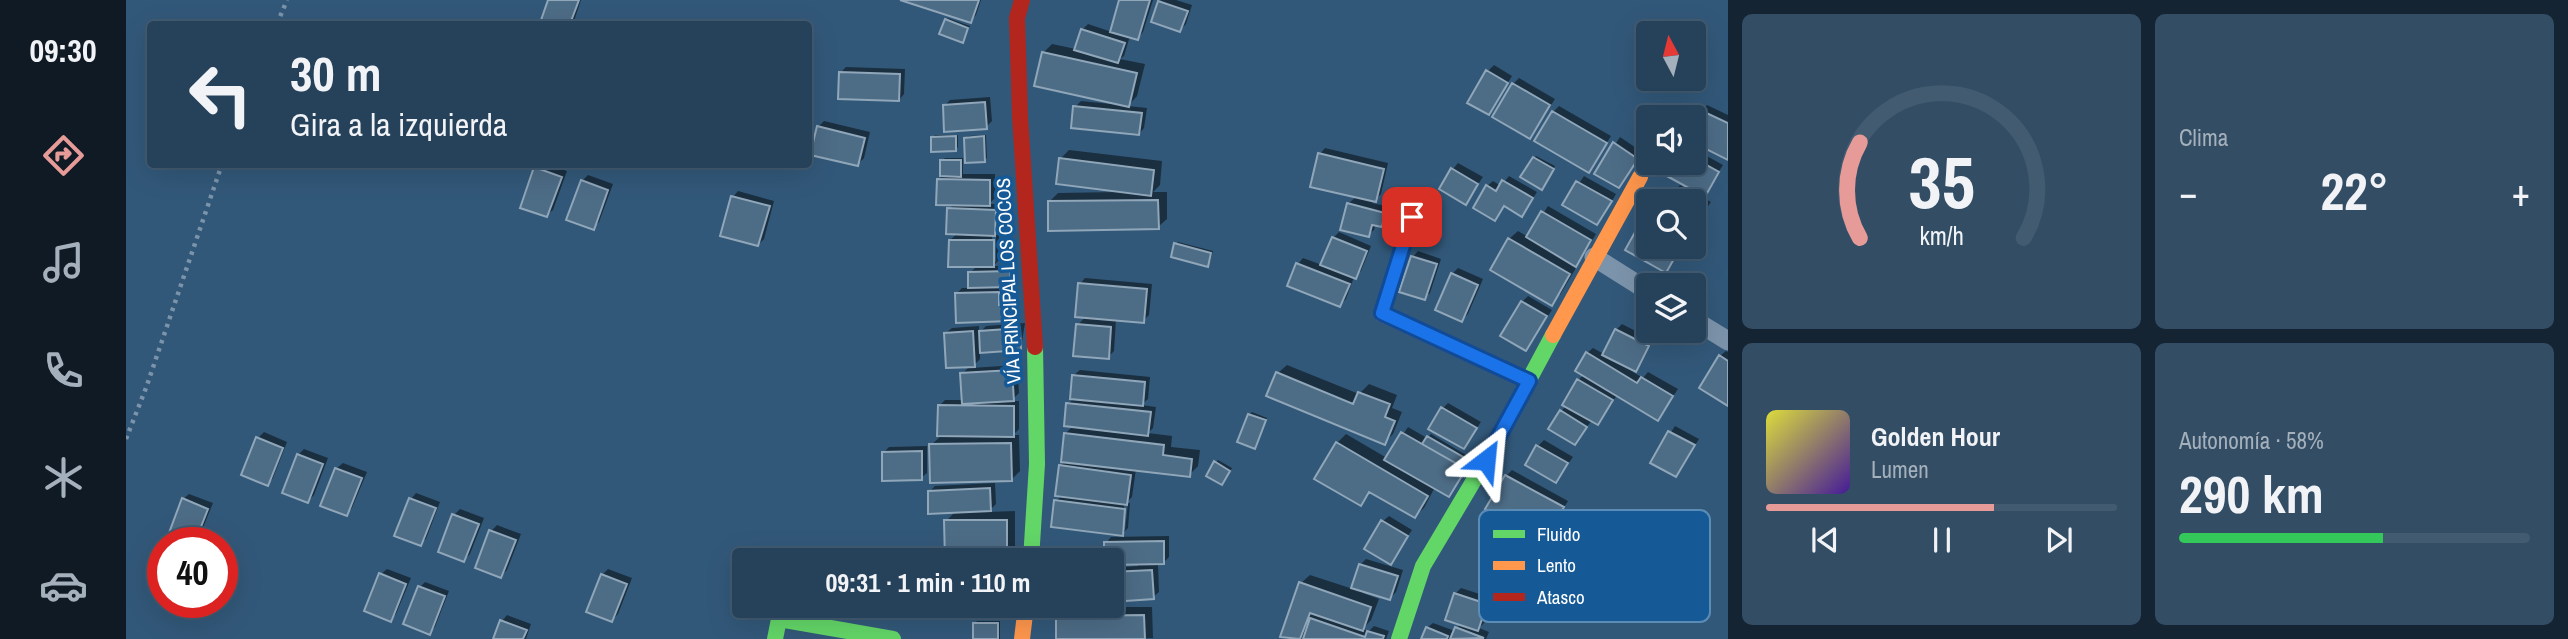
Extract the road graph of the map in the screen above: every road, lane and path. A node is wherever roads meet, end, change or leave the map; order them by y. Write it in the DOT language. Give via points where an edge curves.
graph roads {
  1 [pos="287,0"];
  2 [pos="1022,0"];
  3 [pos="278,21"];
  4 [pos="221,168"];
  5 [pos="1640,177"];
  6 [pos="1412,217"];
  7 [pos="1594,257"];
  8 [pos="1636,283"];
  9 [pos="1706,327"];
  10 [pos="1728,341"];
  11 [pos="1529,381"];
  12 [pos="126,439"];
  13 [pos="1032,548"];
  14 [pos="1025,618"];
  15 [pos="775,639"];
  16 [pos="893,639"];
  17 [pos="1022,639"];
  18 [pos="1399,639"];
  1 -- 3 [label="path"];
  2 -- 13 [label="street, VÍA PRINCIPAL LOS COCOS" via="1017,18 1022,161 1036,341"];
  4 -- 12 [label="path"];
  5 -- 7 [label="street"];
  6 -- 11 [label="street" via="1382,313"];
  7 -- 8 [label="street"];
  7 -- 11 [label="street"];
  9 -- 10 [label="street"];
  11 -- 18 [label="street" via="1423,566"];
  14 -- 17 [label="street"];
  15 -- 16 [label="street" via="779,619"];
}
